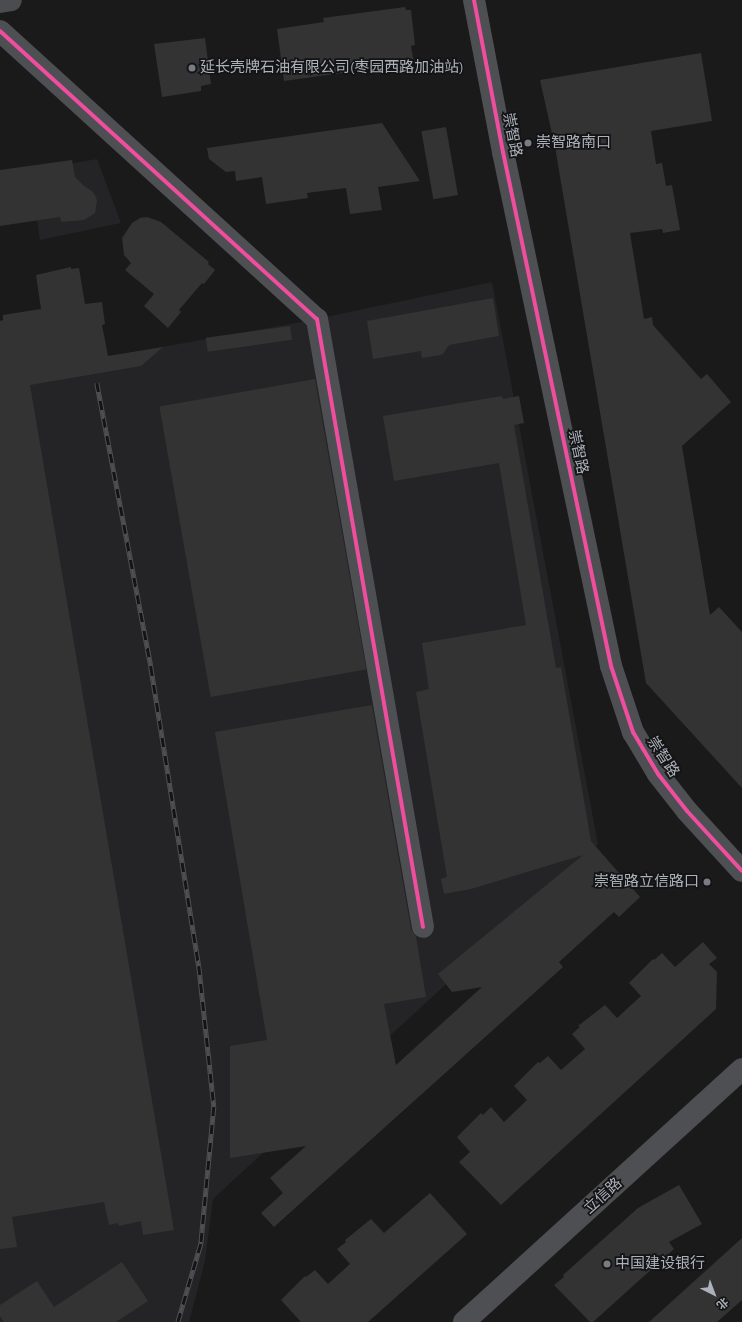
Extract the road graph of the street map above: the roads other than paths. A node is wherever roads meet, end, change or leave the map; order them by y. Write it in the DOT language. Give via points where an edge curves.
graph roads {
  1 [pos="11,0"];
  2 [pos="474,0"];
  3 [pos="0,2"];
  4 [pos="0,31"];
  5 [pos="742,871"];
  6 [pos="423,927"];
  7 [pos="742,1069"];
  8 [pos="464,1322"];
  1 -- 3 [label="main road"];
  2 -- 5 [label="street, 崇智路" via="506,168 611,666 633,732 658,774 687,811"];
  4 -- 6 [label="street" via="317,319"];
  7 -- 8 [label="street, 立信路"];
}
